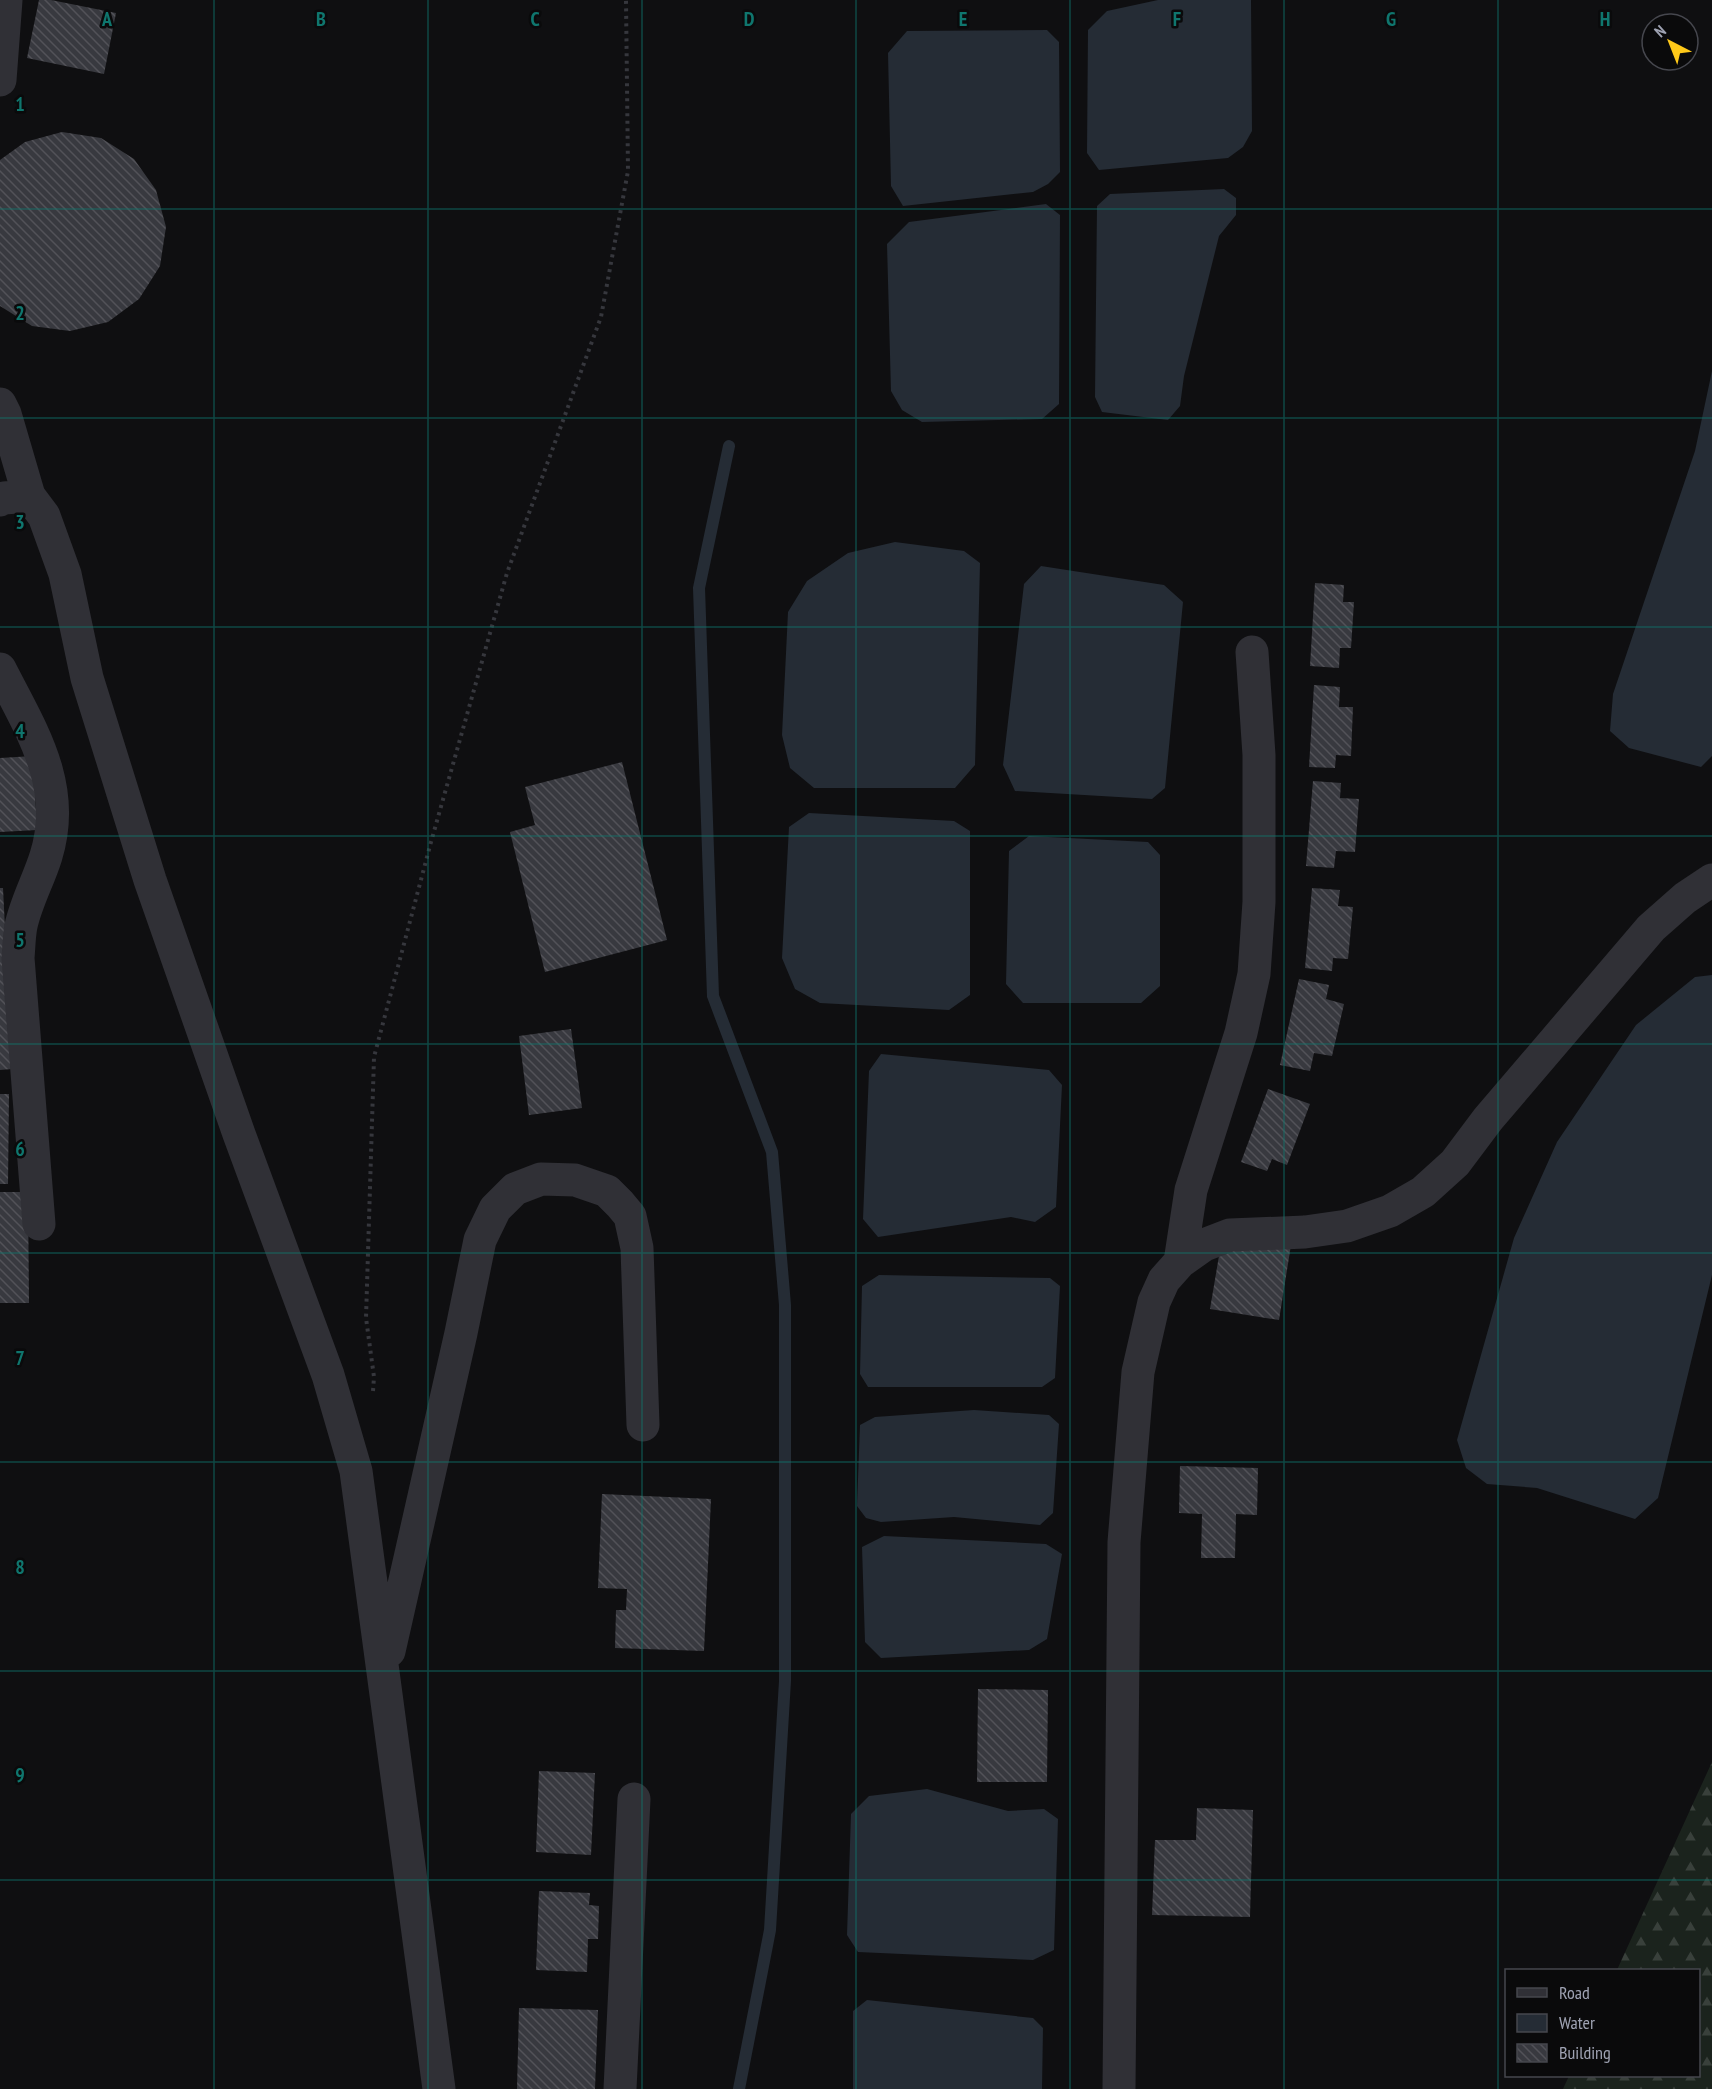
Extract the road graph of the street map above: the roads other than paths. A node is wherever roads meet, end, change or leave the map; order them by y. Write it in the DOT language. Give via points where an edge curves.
graph roads {
  1 [pos="6,0"];
  2 [pos="0,80"];
  3 [pos="0,404"];
  4 [pos="14,498"];
  5 [pos="1252,652"];
  6 [pos="0,669"];
  7 [pos="1712,880"];
  8 [pos="39,1224"];
  9 [pos="1180,1262"];
  10 [pos="643,1425"];
  11 [pos="384,1675"];
  12 [pos="634,1799"];
  13 [pos="439,2089"];
  14 [pos="620,2089"];
  15 [pos="1119,2089"];
  1 -- 2 [label="street"];
  3 -- 4 [label="street" via="5,414"];
  4 -- 11 [label="street" via="44,516 65,574 87,678 150,880 328,1375 356,1471"];
  5 -- 9 [label="street" via="1259,755 1259,902 1254,974 1241,1033 1191,1190"];
  6 -- 8 [label="street" via="36,739 50,777 54,807 47,854 21,925 18,958"];
  7 -- 9 [label="street" via="1651,928 1455,1163 1423,1192 1390,1211 1347,1226 1230,1235 1204,1245"];
  9 -- 15 [label="street" via="1164,1280 1154,1302 1138,1372 1124,1542"];
  10 -- 11 [label="street" via="637,1248 630,1216 606,1191 575,1180 541,1179 515,1189 495,1209 480,1240"];
  11 -- 13 [label="street"];
  12 -- 14 [label="street"];
}
